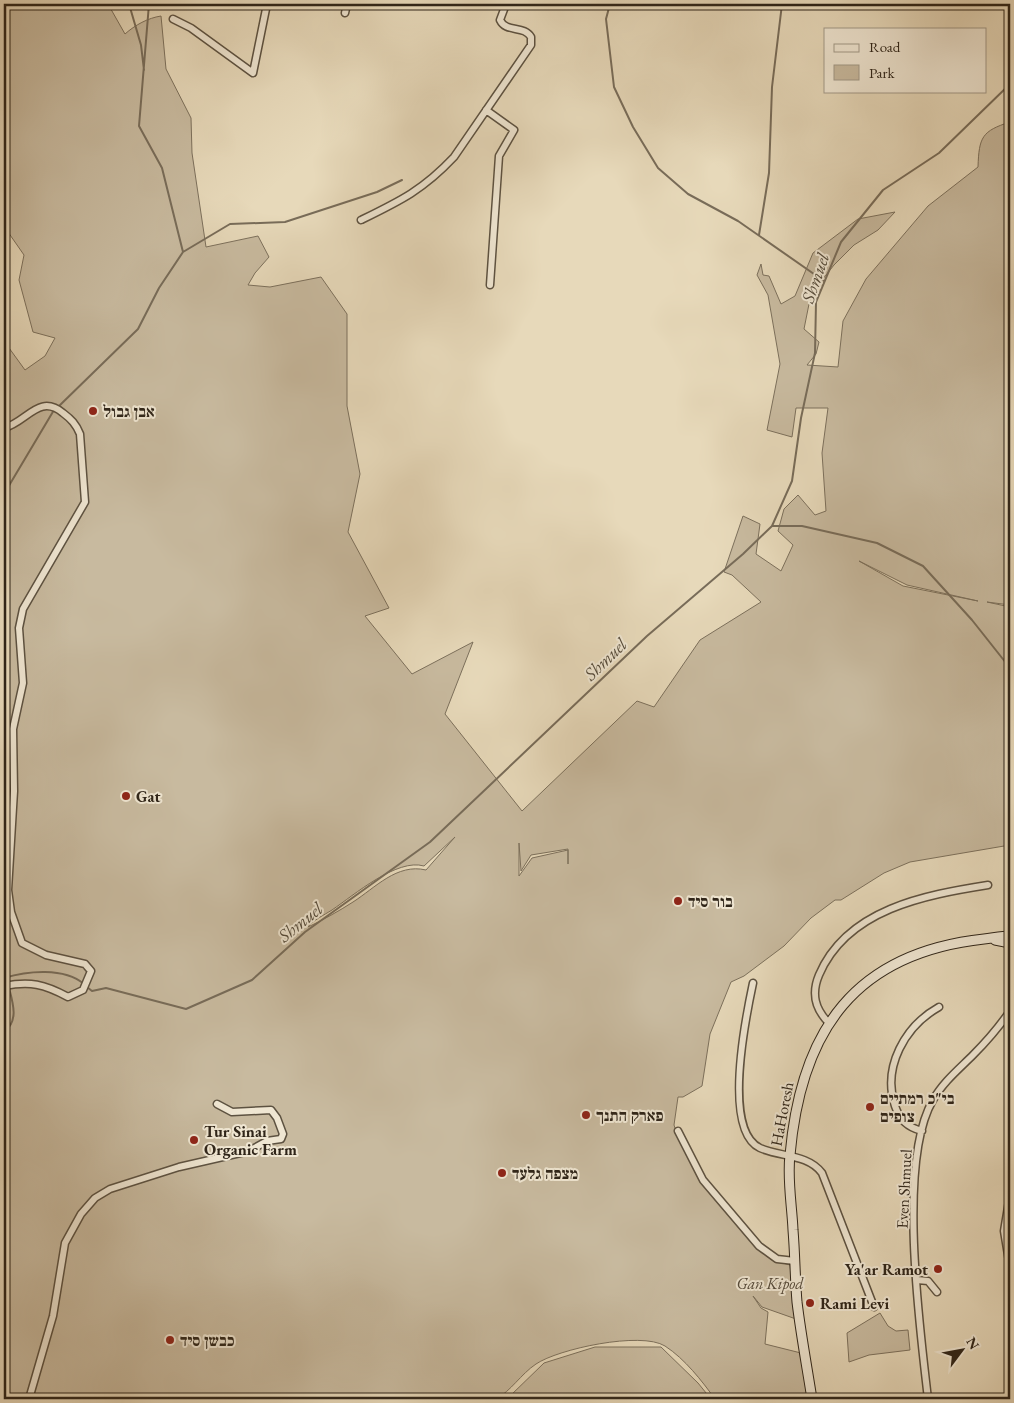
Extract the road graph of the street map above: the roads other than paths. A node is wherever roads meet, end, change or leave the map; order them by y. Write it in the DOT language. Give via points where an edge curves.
graph roads {
  1 [pos="266,4"];
  2 [pos="347,4"];
  3 [pos="506,4"];
  4 [pos="345,13"];
  5 [pos="173,19"];
  6 [pos="486,110"];
  7 [pos="361,220"];
  8 [pos="490,285"];
  9 [pos="4,428"];
  10 [pos="988,885"];
  11 [pos="1010,936"];
  12 [pos="985,939"];
  13 [pos="1010,943"];
  14 [pos="753,983"];
  15 [pos="4,986"];
  16 [pos="939,1007"];
  17 [pos="1010,1012"];
  18 [pos="829,1023"];
  19 [pos="217,1104"];
  20 [pos="922,1130"];
  21 [pos="678,1131"];
  22 [pos="789,1157"];
  23 [pos="1010,1195"];
  24 [pos="795,1261"];
  25 [pos="1010,1266"];
  26 [pos="917,1280"];
  27 [pos="937,1292"];
  28 [pos="874,1308"];
  29 [pos="29,1399"];
  30 [pos="812,1399"];
  31 [pos="928,1399"];
  1 -- 5 [label="street" via="253,73 191,28"];
  2 -- 4 [label="street"];
  3 -- 6 [label="street" via="500,20 502,24 527,32 532,41"];
  6 -- 7 [label="street" via="454,157 432,180 418,191"];
  6 -- 8 [label="street" via="514,130 499,156"];
  9 -- 15 [label="street" via="42,405 55,406 76,425 82,448 86,502 23,609 19,628 23,683 13,729 14,791 8,890 11,912 22,943 46,955 85,964 91,971 83,990 68,997 34,983"];
  10 -- 18 [label="street" via="932,895 892,908 848,934 831,952 814,989 817,1007"];
  11 -- 12 [label="street, HaHoresh"];
  12 -- 13 [label="street, HaHoresh"];
  12 -- 18 [label="street, HaHoresh" via="951,944 902,958 864,984"];
  14 -- 22 [label="street" via="740,1050 743,1125 746,1135 757,1146"];
  16 -- 20 [label="street" via="908,1034 893,1068 892,1093 898,1112 911,1127"];
  17 -- 20 [label="street, Even Shmuel" via="938,1092"];
  18 -- 22 [label="street, HaHoresh" via="817,1043 800,1092"];
  19 -- 29 [label="street" via="232,1112 271,1110 283,1134 280,1139 267,1141 255,1150 179,1167 110,1188 95,1198 81,1214 65,1243 53,1316"];
  20 -- 26 [label="street, Even Shmuel" via="915,1191"];
  21 -- 24 [label="street" via="703,1180 759,1246 777,1259"];
  22 -- 24 [label="street, HaHoresh"];
  22 -- 28 [label="street" via="814,1164 827,1180"];
  23 -- 25 [label="street" via="1004,1232"];
  24 -- 30 [label="street, HaHoresh" via="797,1303"];
  26 -- 27 [label="street" via="928,1282"];
  26 -- 31 [label="street, Even Shmuel"];
}
